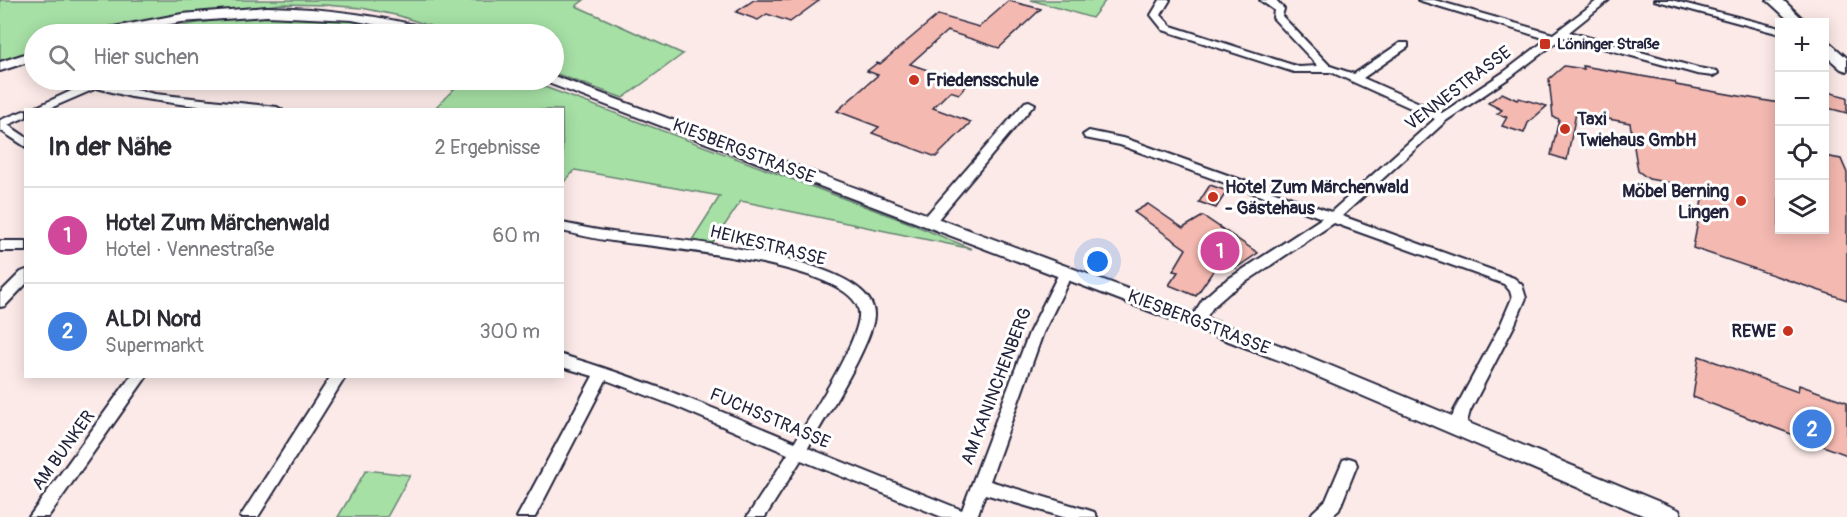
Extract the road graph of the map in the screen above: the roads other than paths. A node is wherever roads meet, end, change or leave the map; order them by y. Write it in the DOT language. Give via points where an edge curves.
graph roads {
  1 [pos="1165,0"];
  2 [pos="1262,0"];
  3 [pos="1423,0"];
  4 [pos="1604,0"];
  5 [pos="1659,0"];
  6 [pos="1774,0"];
  7 [pos="1444,3"];
  8 [pos="1794,18"];
  9 [pos="148,24"];
  10 [pos="407,24"];
  11 [pos="1775,30"];
  12 [pos="1558,35"];
  13 [pos="1404,45"];
  14 [pos="1829,50"];
  15 [pos="24,59"];
  16 [pos="1847,66"];
  17 [pos="0,67"];
  18 [pos="1326,68"];
  19 [pos="1713,73"];
  20 [pos="1356,78"];
  21 [pos="564,84"];
  22 [pos="82,90"];
  23 [pos="121,90"];
  24 [pos="1029,104"];
  25 [pos="209,106"];
  26 [pos="40,108"];
  27 [pos="243,108"];
  28 [pos="24,114"];
  29 [pos="1443,118"];
  30 [pos="0,124"];
  31 [pos="1089,135"];
  32 [pos="24,142"];
  33 [pos="1333,217"];
  34 [pos="929,221"];
  35 [pos="564,227"];
  36 [pos="0,246"];
  37 [pos="24,246"];
  38 [pos="1066,272"];
  39 [pos="24,276"];
  40 [pos="0,302"];
  41 [pos="1197,320"];
  42 [pos="564,362"];
  43 [pos="603,372"];
  44 [pos="139,378"];
  45 [pos="338,378"];
  46 [pos="1458,428"];
  47 [pos="799,451"];
  48 [pos="1349,465"];
  49 [pos="980,485"];
  50 [pos="38,517"];
  51 [pos="249,517"];
  52 [pos="526,517"];
  53 [pos="756,517"];
  54 [pos="961,517"];
  55 [pos="968,517"];
  56 [pos="1088,517"];
  57 [pos="1319,517"];
  58 [pos="1671,517"];
  1 -- 18 [label="street" via="1156,15 1167,28 1298,70"];
  2 -- 18 [label="street" via="1279,9 1277,16"];
  3 -- 7 [label="street"];
  4 -- 12 [label="street, VENNESTRASSE"];
  5 -- 11 [label="street"];
  6 -- 8 [label="main road"];
  7 -- 12 [label="street"];
  9 -- 10 [label="street" via="238,9 282,7 323,7"];
  12 -- 19 [label="street"];
  12 -- 29 [label="street, VENNESTRASSE"];
  13 -- 20 [label="street"];
  14 -- 16 [label="main road"];
  15 -- 17 [label="street"];
  18 -- 20 [label="street"];
  20 -- 29 [label="street"];
  21 -- 34 [label="street, KIESBERGSTRASSE"];
  22 -- 26 [label="street"];
  23 -- 25 [label="street"];
  24 -- 34 [label="street"];
  25 -- 27 [label="street"];
  28 -- 30 [label="street"];
  29 -- 33 [label="street, VENNESTRASSE"];
  30 -- 32 [label="street"];
  31 -- 33 [label="street" via="1123,142"];
  33 -- 41 [label="street, VENNESTRASSE" via="1224,289"];
  33 -- 46 [label="street" via="1509,281 1517,289 1519,298 1508,326 1462,411"];
  34 -- 38 [label="street, KIESBERGSTRASSE"];
  35 -- 47 [label="street, HEIKESTRASSE" via="611,237 691,245 790,265 848,286 863,299 867,317 860,338"];
  36 -- 37 [label="street"];
  38 -- 41 [label="street, KIESBERGSTRASSE"];
  38 -- 49 [label="street, AM KANINCHENBERG" via="1035,333"];
  39 -- 40 [label="street"];
  41 -- 46 [label="street, KIESBERGSTRASSE"];
  42 -- 43 [label="street, FUCHSSTRASSE"];
  43 -- 47 [label="street, FUCHSSTRASSE"];
  43 -- 52 [label="street"];
  44 -- 50 [label="street, AM BUNKER"];
  45 -- 51 [label="street"];
  46 -- 58 [label="street, KIESBERGSTRASSE"];
  47 -- 53 [label="street, HEIKESTRASSE"];
  47 -- 54 [label="street, FUCHSSTRASSE"];
  48 -- 57 [label="street" via="1333,505"];
  49 -- 55 [label="street, AM KANINCHENBERG"];
  49 -- 56 [label="street"];
}
